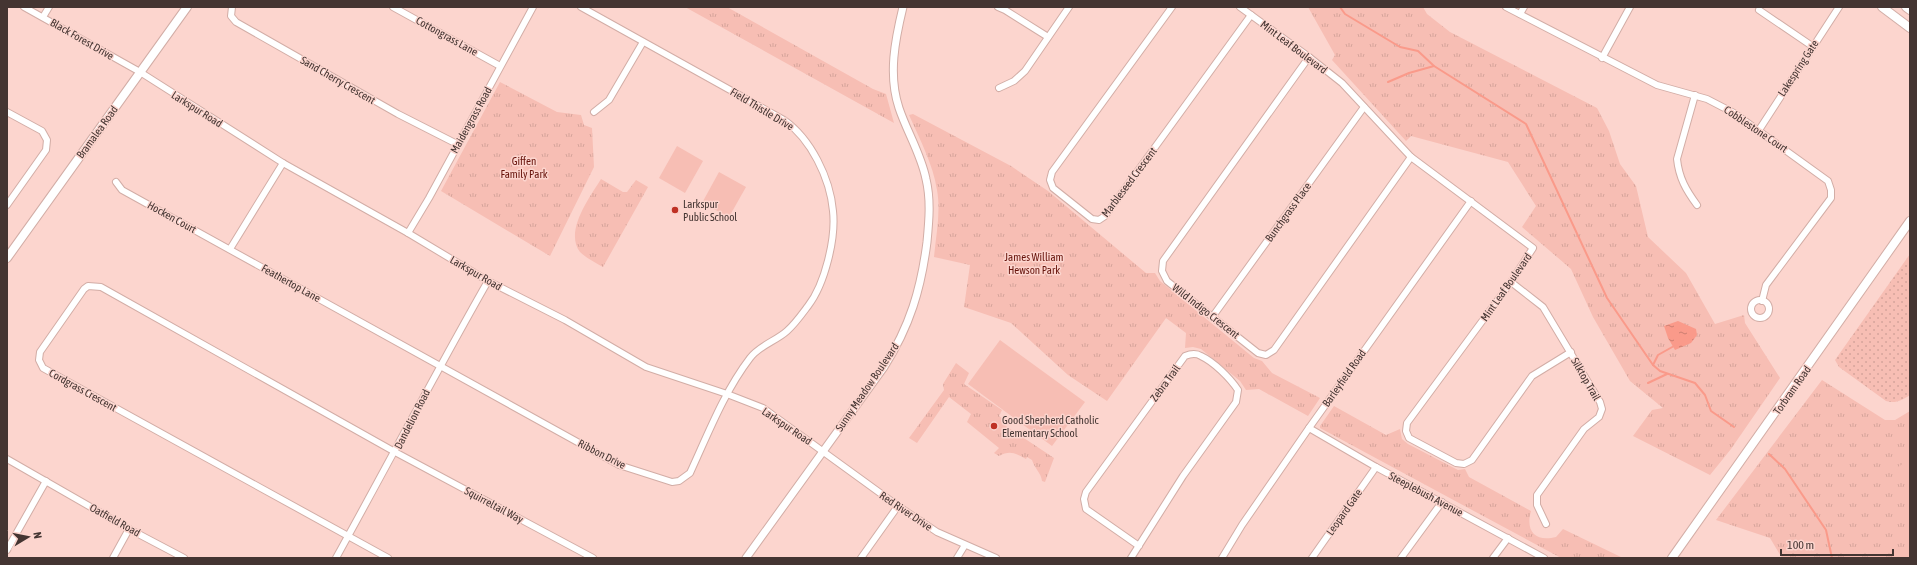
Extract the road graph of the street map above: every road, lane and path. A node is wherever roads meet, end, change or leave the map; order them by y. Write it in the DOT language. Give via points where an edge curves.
graph roads {
  1 [pos="24,7"];
  2 [pos="49,7"];
  3 [pos="187,7"];
  4 [pos="232,7"];
  5 [pos="393,7"];
  6 [pos="533,7"];
  7 [pos="580,7"];
  8 [pos="903,7"];
  9 [pos="998,7"];
  10 [pos="1069,7"];
  11 [pos="1172,7"];
  12 [pos="1240,7"];
  13 [pos="1506,7"];
  14 [pos="1524,7"];
  15 [pos="1630,7"];
  16 [pos="1839,7"];
  17 [pos="1882,7"];
  18 [pos="1906,7"];
  19 [pos="1759,10"];
  20 [pos="1910,10"];
  21 [pos="1520,14"];
  22 [pos="1250,15"];
  23 [pos="43,17"];
  24 [pos="1910,28"];
  25 [pos="1048,37"];
  26 [pos="643,42"];
  27 [pos="1812,46"];
  28 [pos="1310,57"];
  29 [pos="1602,58"];
  30 [pos="500,66"];
  31 [pos="140,72"];
  32 [pos="999,88"];
  33 [pos="1695,95"];
  34 [pos="1364,107"];
  35 [pos="7,112"];
  36 [pos="594,112"];
  37 [pos="1759,130"];
  38 [pos="457,144"];
  39 [pos="1411,157"];
  40 [pos="283,163"];
  41 [pos="116,182"];
  42 [pos="1471,201"];
  43 [pos="7,205"];
  44 [pos="1697,205"];
  45 [pos="1910,221"];
  46 [pos="408,233"];
  47 [pos="230,249"];
  48 [pos="7,258"];
  49 [pos="488,281"];
  50 [pos="1511,282"];
  51 [pos="1762,301"];
  52 [pos="1213,316"];
  53 [pos="1571,352"];
  54 [pos="440,366"];
  55 [pos="727,394"];
  56 [pos="1309,428"];
  57 [pos="823,451"];
  58 [pos="395,452"];
  59 [pos="7,459"];
  60 [pos="1376,466"];
  61 [pos="46,481"];
  62 [pos="1442,502"];
  63 [pos="898,506"];
  64 [pos="1546,524"];
  65 [pos="129,529"];
  66 [pos="348,536"];
  67 [pos="1508,538"];
  68 [pos="965,545"];
  69 [pos="1139,546"];
  70 [pos="7,550"];
  71 [pos="113,558"];
  72 [pos="184,558"];
  73 [pos="336,558"];
  74 [pos="388,558"];
  75 [pos="593,558"];
  76 [pos="746,558"];
  77 [pos="861,558"];
  78 [pos="957,558"];
  79 [pos="996,558"];
  80 [pos="1131,558"];
  81 [pos="1222,558"];
  82 [pos="1312,558"];
  83 [pos="1401,558"];
  84 [pos="1493,558"];
  85 [pos="1544,558"];
  86 [pos="1672,558"];
  1 -- 23 [label="street, Black Forest Drive"];
  2 -- 23 [label="street"];
  3 -- 31 [label="main road, Bramalea Road"];
  4 -- 38 [label="street, Sand Cherry Crescent" via="231,16 236,22 398,114"];
  5 -- 30 [label="street, Cottongrass Lane"];
  6 -- 30 [label="street, Maidengrass Road"];
  7 -- 26 [label="street, Field Thistle Drive"];
  8 -- 57 [label="street, Sunny Meadow Boulevard" via="896,37 894,69 898,104 921,162 928,189 929,219 922,277 914,308 893,352"];
  9 -- 25 [label="street"];
  10 -- 25 [label="street"];
  11 -- 22 [label="street, Marbleseed Crescent" via="1052,172 1050,180 1053,188 1092,219 1099,220 1105,216"];
  12 -- 22 [label="street, Mint Leaf Boulevard"];
  13 -- 21 [label="street, Cobblestone Court"];
  14 -- 21 [label="street"];
  15 -- 29 [label="street"];
  16 -- 27 [label="street, Lakespring Gate"];
  17 -- 24 [label="main road"];
  18 -- 20 [label="main road"];
  19 -- 27 [label="street"];
  21 -- 29 [label="street, Cobblestone Court"];
  22 -- 28 [label="street, Mint Leaf Boulevard"];
  23 -- 31 [label="street, Black Forest Drive"];
  25 -- 32 [label="street" via="1025,71 1014,81"];
  26 -- 36 [label="street" via="609,100"];
  26 -- 55 [label="street, Field Thistle Drive" via="797,129 808,142 832,200 833,230 828,263 810,304 786,332 761,347 751,357"];
  27 -- 37 [label="street, Lakespring Gate"];
  28 -- 34 [label="street, Mint Leaf Boulevard" via="1342,83"];
  28 -- 52 [label="street, Wild Indigo Crescent" via="1163,261 1162,271 1167,281"];
  29 -- 33 [label="street, Cobblestone Court" via="1657,85"];
  30 -- 38 [label="street, Maidengrass Road"];
  31 -- 40 [label="street, Larkspur Road"];
  31 -- 48 [label="main road, Bramalea Road"];
  33 -- 37 [label="street, Cobblestone Court" via="1734,113"];
  33 -- 44 [label="street" via="1677,159 1684,187"];
  34 -- 39 [label="street, Mint Leaf Boulevard"];
  34 -- 52 [label="street, Bunchgrass Place"];
  35 -- 43 [label="street" via="42,131 47,140 46,150"];
  37 -- 51 [label="street, Cobblestone Court" via="1824,178 1830,185 1832,194 1766,285"];
  38 -- 46 [label="street, Maidengrass Road"];
  39 -- 42 [label="street, Mint Leaf Boulevard"];
  39 -- 52 [label="street, Wild Indigo Crescent" via="1274,350 1266,355 1258,353"];
  40 -- 46 [label="street, Larkspur Road"];
  40 -- 47 [label="street"];
  41 -- 47 [label="street, Hocken Court" via="122,190"];
  42 -- 50 [label="street, Mint Leaf Boulevard" via="1533,248"];
  42 -- 56 [label="street, Barleyfield Road"];
  45 -- 86 [label="main road, Torbram Road"];
  46 -- 49 [label="street, Larkspur Road"];
  47 -- 54 [label="street, Feathertop Lane"];
  49 -- 54 [label="street, Dandelion Road"];
  49 -- 55 [label="street, Larkspur Road" via="565,320 646,367"];
  50 -- 53 [label="street, Silktop Trail" via="1543,307"];
  50 -- 53 [label="street, Mint Leaf Boulevard" via="1407,423 1409,438 1456,463 1464,464 1472,460 1532,376"];
  53 -- 64 [label="street, Silktop Trail" via="1602,409 1599,417 1584,429 1537,495 1537,505"];
  54 -- 55 [label="street, Ribbon Drive" via="619,465 672,482 679,481 690,473"];
  54 -- 58 [label="street, Dandelion Road"];
  55 -- 57 [label="street, Larkspur Road" via="763,408"];
  56 -- 60 [label="street, Steeplebush Avenue"];
  56 -- 81 [label="street, Barleyfield Road"];
  57 -- 63 [label="street, Red River Drive"];
  57 -- 76 [label="street, Sunny Meadow Boulevard"];
  58 -- 66 [label="street, Dandelion Road"];
  58 -- 66 [label="street, Cordgrass Crescent" via="101,287 88,286 84,290 40,352 39,360 43,368"];
  58 -- 75 [label="street, Squirreltail Way"];
  59 -- 61 [label="street, Oatfield Road"];
  60 -- 62 [label="street, Steeplebush Avenue"];
  60 -- 82 [label="street, Leopard Gate"];
  61 -- 65 [label="street, Oatfield Road"];
  61 -- 70 [label="street"];
  62 -- 67 [label="street, Steeplebush Avenue"];
  62 -- 83 [label="street"];
  63 -- 68 [label="street, Red River Drive" via="937,532"];
  63 -- 77 [label="street"];
  65 -- 71 [label="street"];
  65 -- 72 [label="street, Oatfield Road"];
  66 -- 73 [label="street, Dandelion Road"];
  66 -- 74 [label="street"];
  67 -- 84 [label="street"];
  67 -- 85 [label="street, Steeplebush Avenue"];
  68 -- 78 [label="street"];
  68 -- 79 [label="street, Red River Drive"];
  69 -- 69 [label="street, Zebra Trail" via="1183,476 1236,402 1238,390 1231,379 1200,355 1185,356 1086,492 1086,509"];
  69 -- 80 [label="street, Zebra Trail"];
}
